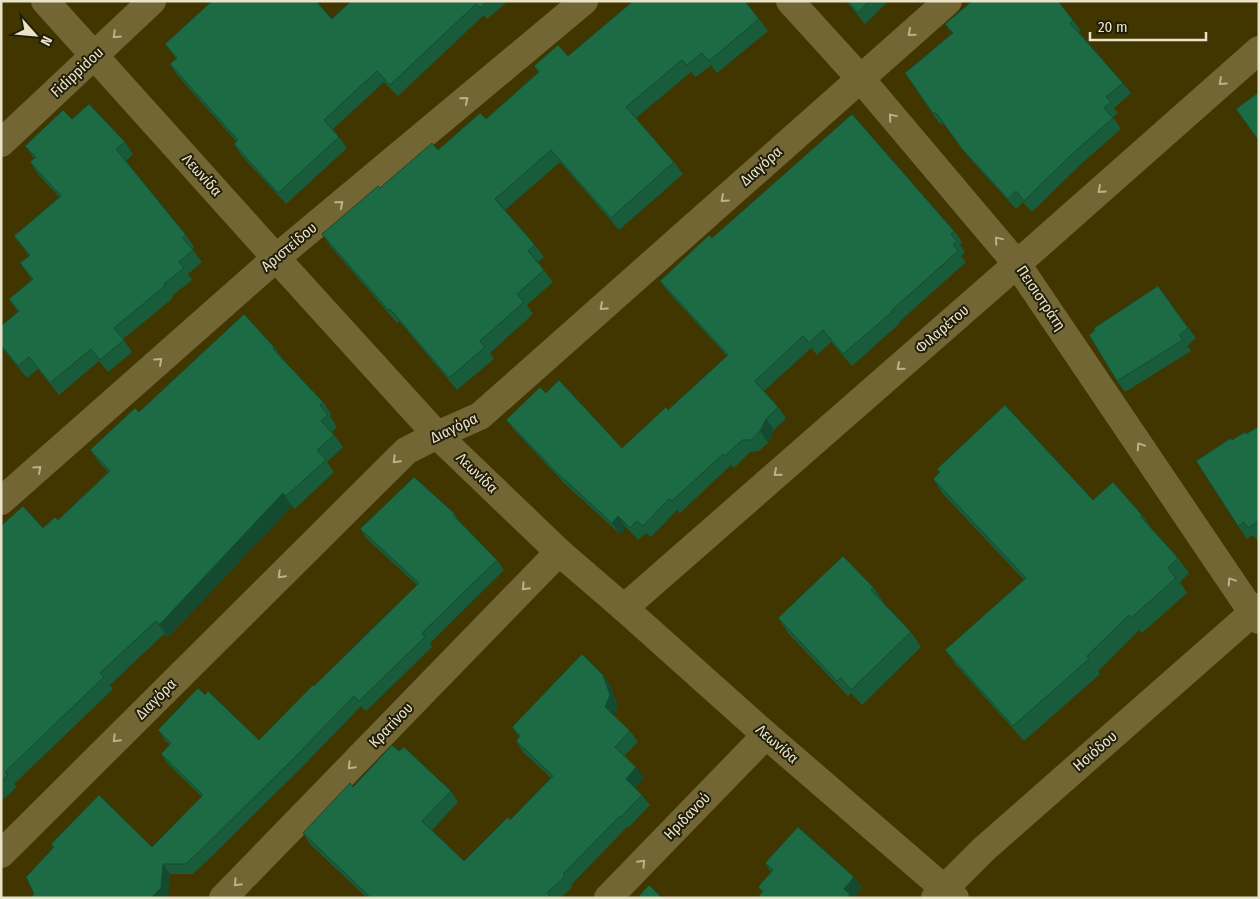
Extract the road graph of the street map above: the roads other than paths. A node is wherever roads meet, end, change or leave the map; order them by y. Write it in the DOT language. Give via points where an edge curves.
graph roads {
  1 [pos="45,1"];
  2 [pos="152,1"];
  3 [pos="790,1"];
  4 [pos="948,1"];
  5 [pos="574,4"];
  6 [pos="1259,50"];
  7 [pos="95,55"];
  8 [pos="860,78"];
  9 [pos="1,143"];
  10 [pos="276,258"];
  11 [pos="1017,264"];
  12 [pos="437,435"];
  13 [pos="1,501"];
  14 [pos="560,552"];
  15 [pos="624,608"];
  16 [pos="1256,613"];
  17 [pos="766,735"];
  18 [pos="1,854"];
  19 [pos="945,895"];
  20 [pos="223,898"];
  21 [pos="608,898"];
  1 -- 7 [label="street, Λεωνίδα"];
  2 -- 7 [label="street, Fidippidou, one-way"];
  3 -- 8 [label="street, Πεισιστράτη"];
  4 -- 8 [label="street, Διαγόρα, one-way"];
  10 -- 5 [label="street, Αριστείδου, one-way"];
  6 -- 11 [label="street, Φιλαρέτου, one-way"];
  7 -- 9 [label="street, Fidippidou"];
  7 -- 10 [label="street, Λεωνίδα"];
  11 -- 8 [label="street, Πεισιστράτη, one-way"];
  8 -- 12 [label="street, Διαγόρα, one-way" via="480,416"];
  10 -- 12 [label="street, Λεωνίδα"];
  13 -- 10 [label="street, Αριστείδου, one-way"];
  11 -- 15 [label="street, Φιλαρέτου, one-way"];
  16 -- 11 [label="street, Πεισιστράτη, one-way"];
  12 -- 14 [label="street, Λεωνίδα"];
  12 -- 18 [label="street, Διαγόρα, one-way" via="406,451"];
  14 -- 15 [label="street, Λεωνίδα"];
  14 -- 20 [label="street, Κρατίνου, one-way"];
  15 -- 17 [label="street, Λεωνίδα"];
  16 -- 19 [label="street, Ησιόδου" via="984,849"];
  17 -- 19 [label="street, Λεωνίδα"];
  21 -- 17 [label="street, Ηριδανού, one-way"];
}
